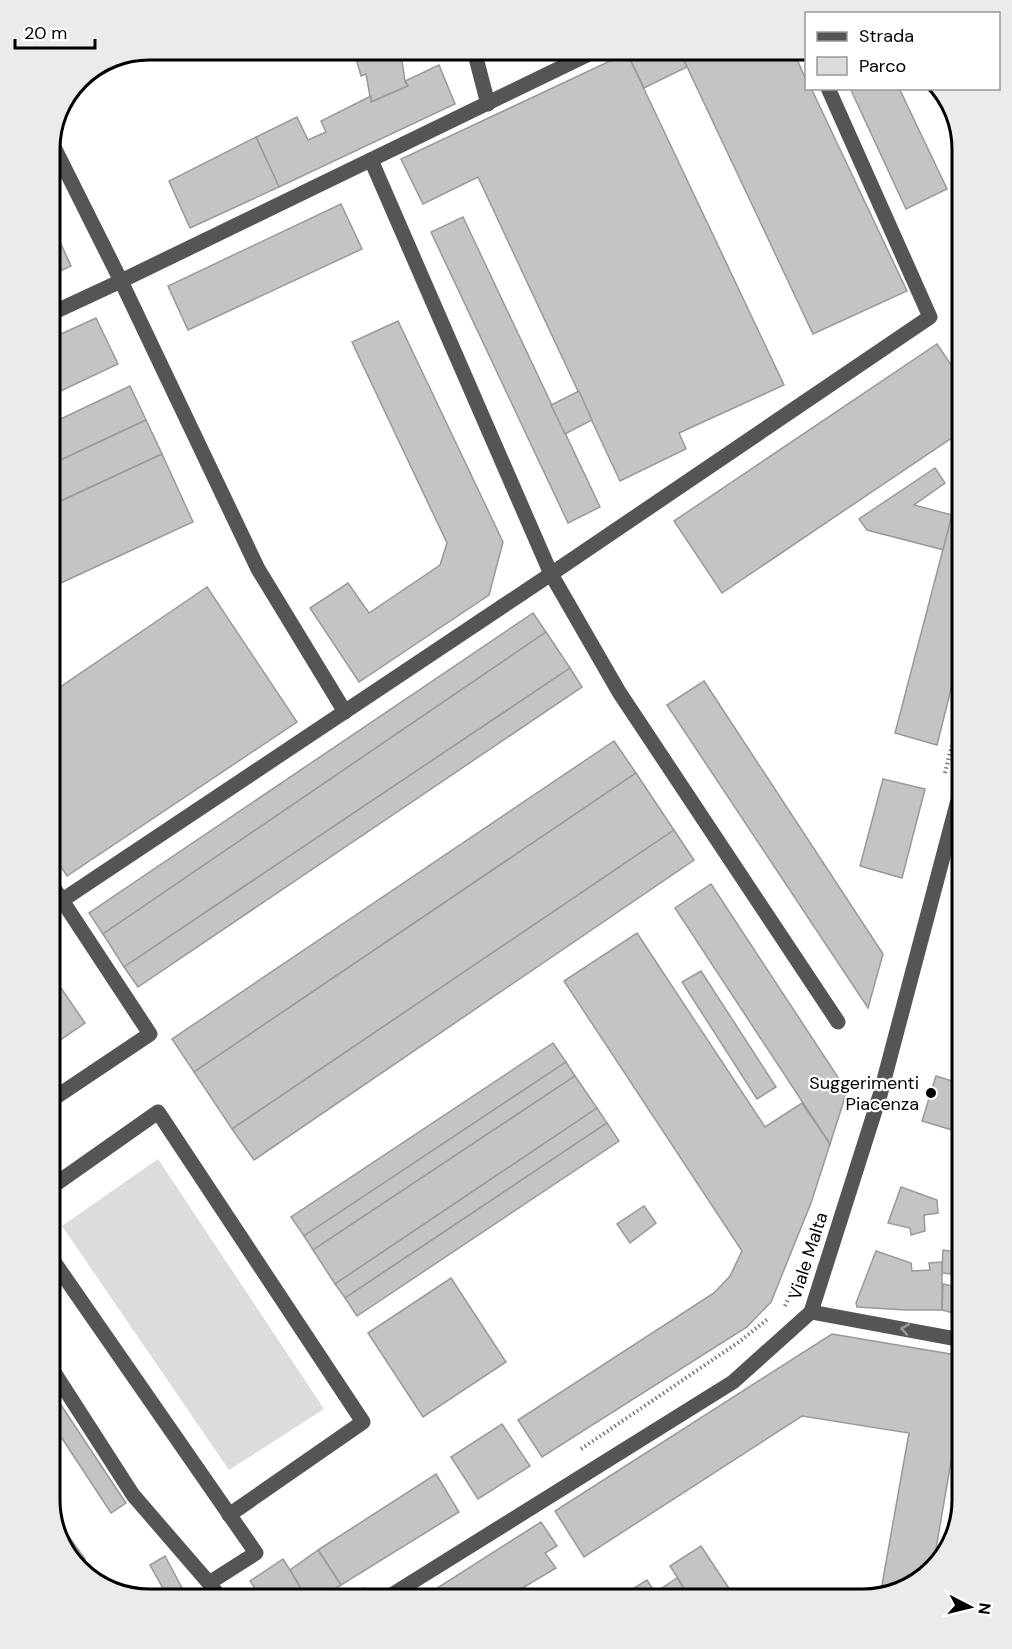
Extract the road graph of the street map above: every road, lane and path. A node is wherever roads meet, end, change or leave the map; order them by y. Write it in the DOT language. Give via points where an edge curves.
graph roads {
  1 [pos="477,60"];
  2 [pos="576,60"];
  3 [pos="829,90"];
  4 [pos="488,104"];
  5 [pos="60,159"];
  6 [pos="371,160"];
  7 [pos="121,281"];
  8 [pos="60,309"];
  9 [pos="551,574"];
  10 [pos="345,712"];
  11 [pos="952,747"];
  12 [pos="943,782"];
  13 [pos="952,826"];
  14 [pos="60,898"];
  15 [pos="62,901"];
  16 [pos="838,1022"];
  17 [pos="60,1094"];
  18 [pos="60,1181"];
  19 [pos="60,1270"];
  20 [pos="800,1274"];
  21 [pos="784,1307"];
  22 [pos="811,1312"];
  23 [pos="775,1314"];
  24 [pos="952,1338"];
  25 [pos="60,1382"];
  26 [pos="577,1452"];
  27 [pos="229,1515"];
  28 [pos="208,1583"];
  29 [pos="369,1587"];
  30 [pos="213,1589"];
  31 [pos="366,1589"];
  32 [pos="401,1589"];
  1 -- 4 [label="street"];
  2 -- 4 [label="street"];
  3 -- 9 [label="street" via="930,317"];
  4 -- 6 [label="street"];
  5 -- 7 [label="street"];
  6 -- 7 [label="street"];
  6 -- 9 [label="street"];
  7 -- 8 [label="street"];
  7 -- 10 [label="street" via="258,569"];
  9 -- 10 [label="street"];
  9 -- 16 [label="street" via="620,692"];
  10 -- 15 [label="street"];
  11 -- 12 [label="path"];
  13 -- 22 [label="street, Viale Malta" via="880,1095"];
  14 -- 15 [label="street"];
  15 -- 17 [label="street" via="150,1034"];
  18 -- 27 [label="street" via="158,1112 363,1422"];
  19 -- 27 [label="street"];
  20 -- 21 [label="path"];
  24 -- 22 [label="street, one-way"];
  22 -- 32 [label="street, Viale Malta" via="733,1382"];
  23 -- 26 [label="path"];
  25 -- 28 [label="street" via="133,1495"];
  27 -- 28 [label="street" via="256,1553"];
  28 -- 30 [label="street"];
  29 -- 31 [label="path"];
}
